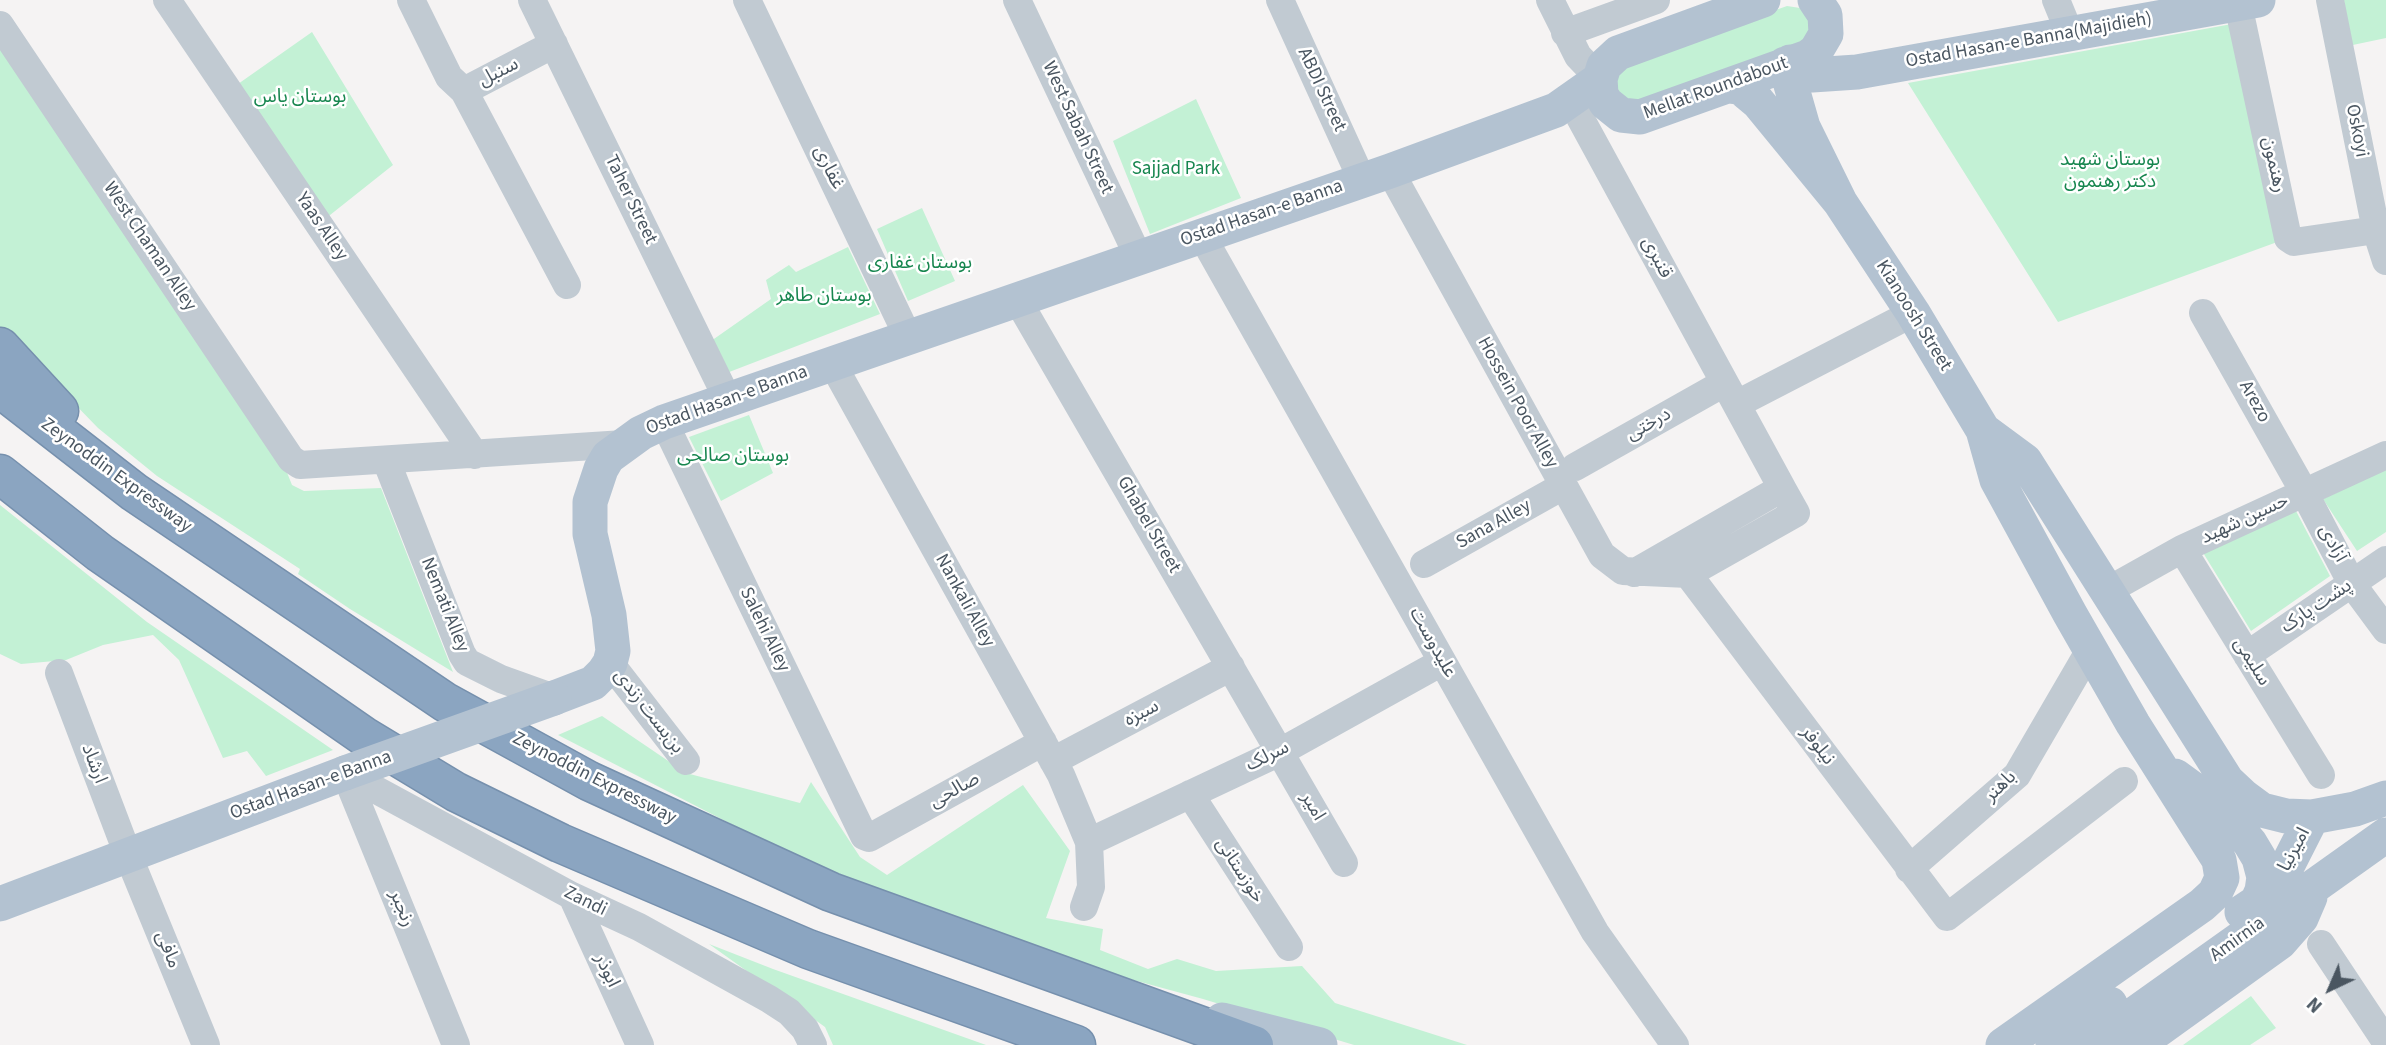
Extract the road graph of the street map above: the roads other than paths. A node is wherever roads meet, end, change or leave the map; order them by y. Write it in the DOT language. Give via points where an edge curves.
graph roads {
  1 [pos="167,0"];
  2 [pos="411,0"];
  3 [pos="533,0"];
  4 [pos="747,0"];
  5 [pos="1017,0"];
  6 [pos="1280,0"];
  7 [pos="1550,0"];
  8 [pos="1656,0"];
  9 [pos="1763,0"];
  10 [pos="2056,0"];
  11 [pos="2330,0"];
  12 [pos="2248,2"];
  13 [pos="1818,3"];
  14 [pos="0,25"];
  15 [pos="1565,33"];
  16 [pos="2070,34"];
  17 [pos="554,44"];
  18 [pos="1788,63"];
  19 [pos="1882,68"];
  20 [pos="1600,79"];
  21 [pos="1729,86"];
  22 [pos="464,91"];
  23 [pos="1567,111"];
  24 [pos="1626,117"];
  25 [pos="1376,175"];
  26 [pos="1840,202"];
  27 [pos="2376,230"];
  28 [pos="1201,234"];
  29 [pos="1138,256"];
  30 [pos="2386,261"];
  31 [pos="567,285"];
  32 [pos="1017,299"];
  33 [pos="1913,313"];
  34 [pos="2203,313"];
  35 [pos="908,337"];
  36 [pos="0,347"];
  37 [pos="832,363"];
  38 [pos="0,388"];
  39 [pos="1730,394"];
  40 [pos="728,400"];
  41 [pos="664,422"];
  42 [pos="1983,430"];
  43 [pos="624,444"];
  44 [pos="475,455"];
  45 [pos="2386,455"];
  46 [pos="386,460"];
  47 [pos="0,474"];
  48 [pos="1569,476"];
  49 [pos="1782,488"];
  50 [pos="134,492"];
  51 [pos="2304,492"];
  52 [pos="2182,549"];
  53 [pos="2386,559"];
  54 [pos="1424,564"];
  55 [pos="1634,573"];
  56 [pos="1688,574"];
  57 [pos="2352,584"];
  58 [pos="2107,591"];
  59 [pos="2386,629"];
  60 [pos="2091,649"];
  61 [pos="2247,655"];
  62 [pos="1442,662"];
  63 [pos="610,663"];
  64 [pos="1231,667"];
  65 [pos="59,673"];
  66 [pos="554,698"];
  67 [pos="2181,709"];
  68 [pos="2133,724"];
  69 [pos="1048,752"];
  70 [pos="1280,752"];
  71 [pos="686,761"];
  72 [pos="2157,762"];
  73 [pos="345,773"];
  74 [pos="2321,775"];
  75 [pos="2124,781"];
  76 [pos="1190,794"];
  77 [pos="2386,798"];
  78 [pos="2326,814"];
  79 [pos="1089,842"];
  80 [pos="2372,845"];
  81 [pos="128,855"];
  82 [pos="1344,863"];
  83 [pos="1909,869"];
  84 [pos="2317,883"];
  85 [pos="572,896"];
  86 [pos="2256,902"];
  87 [pos="0,904"];
  88 [pos="1084,907"];
  89 [pos="2321,944"];
  90 [pos="1289,947"];
  91 [pos="1089,987"];
  92 [pos="2386,1042"];
  93 [pos="1074,1044"];
  94 [pos="206,1045"];
  95 [pos="456,1045"];
  96 [pos="640,1045"];
  97 [pos="813,1045"];
  98 [pos="1254,1045"];
  99 [pos="1320,1045"];
  100 [pos="1675,1045"];
  101 [pos="2003,1045"];
  102 [pos="2053,1045"];
  103 [pos="2091,1045"];
  104 [pos="2137,1045"];
  105 [pos="2380,1045"];
  1 -- 44 [label="street, Yaas Alley"];
  2 -- 22 [label="street, سنبل" via="449,77"];
  3 -- 17 [label="street, Taher Street"];
  4 -- 35 [label="street, غفاری"];
  5 -- 29 [label="street, West Sabah Street"];
  6 -- 25 [label="street, ABDI Street"];
  7 -- 15 [label="street"];
  8 -- 15 [label="street"];
  9 -- 20 [label="main road" via="1618,53 1604,66"];
  10 -- 16 [label="street"];
  11 -- 27 [label="street, Oskoyi"];
  12 -- 16 [label="main road, Ostad Hasan-e Banna(Majidieh)"];
  12 -- 27 [label="street, رهنمون" via="2288,238 2294,242"];
  13 -- 18 [label="main road, Mellat Roundabout" via="1827,24 1822,43 1808,57"];
  13 -- 19 [label="main road" via="1845,40"];
  14 -- 46 [label="street, West Chaman Alley" via="291,459 300,465"];
  15 -- 20 [label="street" via="1578,56"];
  16 -- 19 [label="main road, Ostad Hasan-e Banna(Majidieh)"];
  17 -- 22 [label="street, سنبل"];
  17 -- 40 [label="street, Taher Street"];
  18 -- 19 [label="main road" via="1812,75"];
  18 -- 21 [label="main road, Mellat Roundabout"];
  18 -- 26 [label="main road, Kianoosh Street" via="1803,127"];
  20 -- 23 [label="main road, Ostad Hasan-e Banna"];
  20 -- 24 [label="main road, Mellat Roundabout" via="1606,103"];
  21 -- 24 [label="main road, Mellat Roundabout" via="1640,117"];
  21 -- 26 [label="main road, Kianoosh Street" via="1740,87 1758,102"];
  22 -- 31 [label="street"];
  23 -- 24 [label="main road, Ostad Hasan-e Banna"];
  23 -- 25 [label="main road, Ostad Hasan-e Banna"];
  23 -- 39 [label="street, قنبری"];
  25 -- 28 [label="main road, Ostad Hasan-e Banna"];
  25 -- 48 [label="street, Hossein Poor Alley"];
  26 -- 33 [label="main road, Kianoosh Street"];
  27 -- 30 [label="street, Oskoyi"];
  28 -- 29 [label="main road, Ostad Hasan-e Banna"];
  28 -- 62 [label="street, علیدوست"];
  29 -- 32 [label="main road, Ostad Hasan-e Banna"];
  32 -- 35 [label="main road, Ostad Hasan-e Banna"];
  32 -- 64 [label="street, Ghabel Street"];
  33 -- 39 [label="street"];
  33 -- 42 [label="main road, Kianoosh Street"];
  34 -- 51 [label="street, Arezo"];
  35 -- 37 [label="main road, Ostad Hasan-e Banna"];
  36 -- 50 [label="highway"];
  37 -- 40 [label="main road, Ostad Hasan-e Banna"];
  37 -- 69 [label="street, Nankali Alley"];
  38 -- 50 [label="highway, Zeynoddin Expressway"];
  39 -- 48 [label="street, درختی"];
  39 -- 49 [label="street, قنبری"];
  40 -- 41 [label="main road, Ostad Hasan-e Banna"];
  41 -- 43 [label="main road, Ostad Hasan-e Banna"];
  41 -- 69 [label="street, Salehi Alley" via="864,836 869,838"];
  42 -- 58 [label="main road" via="2025,461"];
  42 -- 60 [label="main road" via="1997,481"];
  43 -- 44 [label="street"];
  43 -- 63 [label="main road, Ostad Hasan-e Banna" via="601,469 589,517 609,615"];
  44 -- 46 [label="street"];
  45 -- 51 [label="street, حسین شهید"];
  46 -- 66 [label="street, Nemati Alley" via="467,662"];
  47 -- 93 [label="highway" via="100,553 365,737 456,792 560,843 808,949"];
  48 -- 54 [label="street, Sana Alley"];
  48 -- 55 [label="street, Hossein Poor Alley" via="1602,555 1623,571"];
  49 -- 55 [label="street"];
  49 -- 56 [label="street, قنبری" via="1796,513"];
  50 -- 91 [label="highway, Zeynoddin Expressway" via="444,702 589,781 831,892"];
  51 -- 52 [label="street, حسین شهید"];
  51 -- 57 [label="street, آزادی"];
  52 -- 58 [label="street, حسین شهید"];
  52 -- 61 [label="street, سلیمی"];
  53 -- 57 [label="street, پشت پارک"];
  55 -- 56 [label="street, Hossein Poor Alley"];
  56 -- 83 [label="street, نیلوفر"];
  57 -- 59 [label="street, آزادی"];
  57 -- 61 [label="street, پشت پارک"];
  58 -- 67 [label="main road"];
  60 -- 68 [label="main road"];
  60 -- 83 [label="street, باهنر" via="2017,775"];
  61 -- 74 [label="street, سلیمی"];
  62 -- 70 [label="street, سرلک"];
  62 -- 100 [label="street, علیدوست" via="1595,932"];
  63 -- 66 [label="main road, Ostad Hasan-e Banna" via="593,683"];
  63 -- 71 [label="street, بن‌بست زندی"];
  64 -- 69 [label="street, سبزه"];
  64 -- 70 [label="street, Ghabel Street"];
  65 -- 81 [label="street, ارشاد"];
  66 -- 73 [label="main road, Ostad Hasan-e Banna, bridge"];
  67 -- 68 [label="main road" via="2147,690 2132,700"];
  67 -- 78 [label="main road" via="2227,781 2262,810 2286,816"];
  68 -- 72 [label="main road"];
  69 -- 79 [label="street, Nankali Alley"];
  70 -- 76 [label="street, سرلک"];
  70 -- 82 [label="street, امیر"];
  72 -- 86 [label="main road" via="2223,811 2250,843 2264,877"];
  72 -- 101 [label="main road" via="2219,860 2222,878 2215,892"];
  73 -- 81 [label="main road, Ostad Hasan-e Banna"];
  73 -- 85 [label="street, Zandi"];
  73 -- 95 [label="street, رنجبر"];
  75 -- 83 [label="street, نیلوفر" via="1947,917"];
  76 -- 79 [label="street, سرلک"];
  76 -- 90 [label="street, خوزستانی"];
  77 -- 78 [label="main road"];
  78 -- 80 [label="main road" via="2364,821"];
  78 -- 86 [label="main road, امیرنیا" via="2282,876"];
  79 -- 88 [label="street" via="1091,887"];
  80 -- 84 [label="main road, Amirnia"];
  81 -- 87 [label="main road, Ostad Hasan-e Banna"];
  81 -- 94 [label="street, مافی"];
  84 -- 103 [label="main road, Amirnia"];
  84 -- 104 [label="main road" via="2301,918 2280,942"];
  85 -- 96 [label="street, ابوذر"];
  85 -- 97 [label="street, Zandi" via="639,927 769,999 789,1012"];
  86 -- 102 [label="main road, Amirnia"];
  89 -- 92 [label="street"];
  91 -- 98 [label="highway, Zeynoddin Expressway"];
  91 -- 99 [label="main road"];
  92 -- 105 [label="street"];
}
